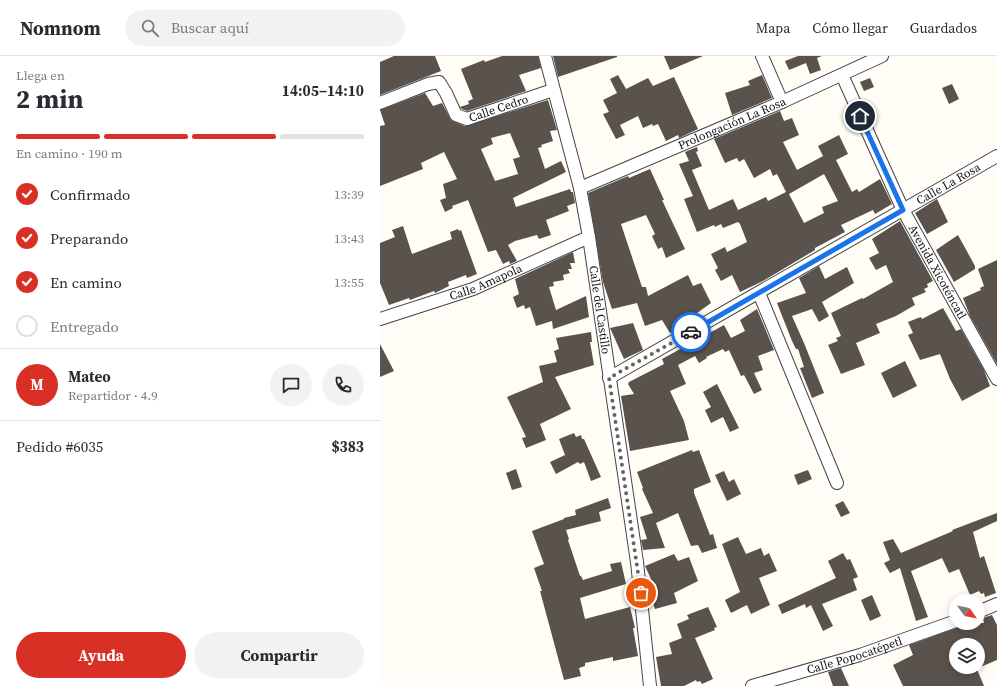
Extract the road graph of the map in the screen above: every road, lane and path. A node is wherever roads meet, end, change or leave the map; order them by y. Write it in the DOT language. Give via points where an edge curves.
graph roads {
  1 [pos="545,56"];
  2 [pos="762,56"];
  3 [pos="882,56"];
  4 [pos="842,75"];
  5 [pos="553,90"];
  6 [pos="782,102"];
  7 [pos="380,103"];
  8 [pos="997,156"];
  9 [pos="580,188"];
  10 [pos="903,210"];
  11 [pos="589,237"];
  12 [pos="759,294"];
  13 [pos="380,319"];
  14 [pos="609,378"];
  15 [pos="997,379"];
  16 [pos="837,483"];
  17 [pos="997,604"];
  18 [pos="985,609"];
  19 [pos="949,623"];
  20 [pos="650,686"];
  21 [pos="752,686"];
  1 -- 5 [label="street, Calle del Castillo"];
  2 -- 6 [label="street"];
  3 -- 4 [label="street, Prolongación La Rosa"];
  4 -- 6 [label="street, Prolongación La Rosa"];
  4 -- 10 [label="street, Avenida Xicoténcatl"];
  5 -- 7 [label="street, Calle Cedro" via="467,119 456,114 439,82"];
  5 -- 9 [label="street, Calle del Castillo"];
  6 -- 9 [label="street, Prolongación La Rosa"];
  8 -- 10 [label="street, Calle La Rosa"];
  9 -- 11 [label="street, Calle del Castillo"];
  10 -- 12 [label="street, Calle La Rosa"];
  10 -- 15 [label="street, Avenida Xicoténcatl"];
  11 -- 13 [label="street, Calle Amapola" via="473,289"];
  11 -- 14 [label="street, Calle del Castillo"];
  12 -- 14 [label="street, Calle La Rosa"];
  12 -- 16 [label="street"];
  14 -- 20 [label="street, Calle del Castillo" via="637,562"];
  17 -- 18 [label="street"];
  19 -- 21 [label="street, Calle Popocatépetl" via="860,654"];
}
